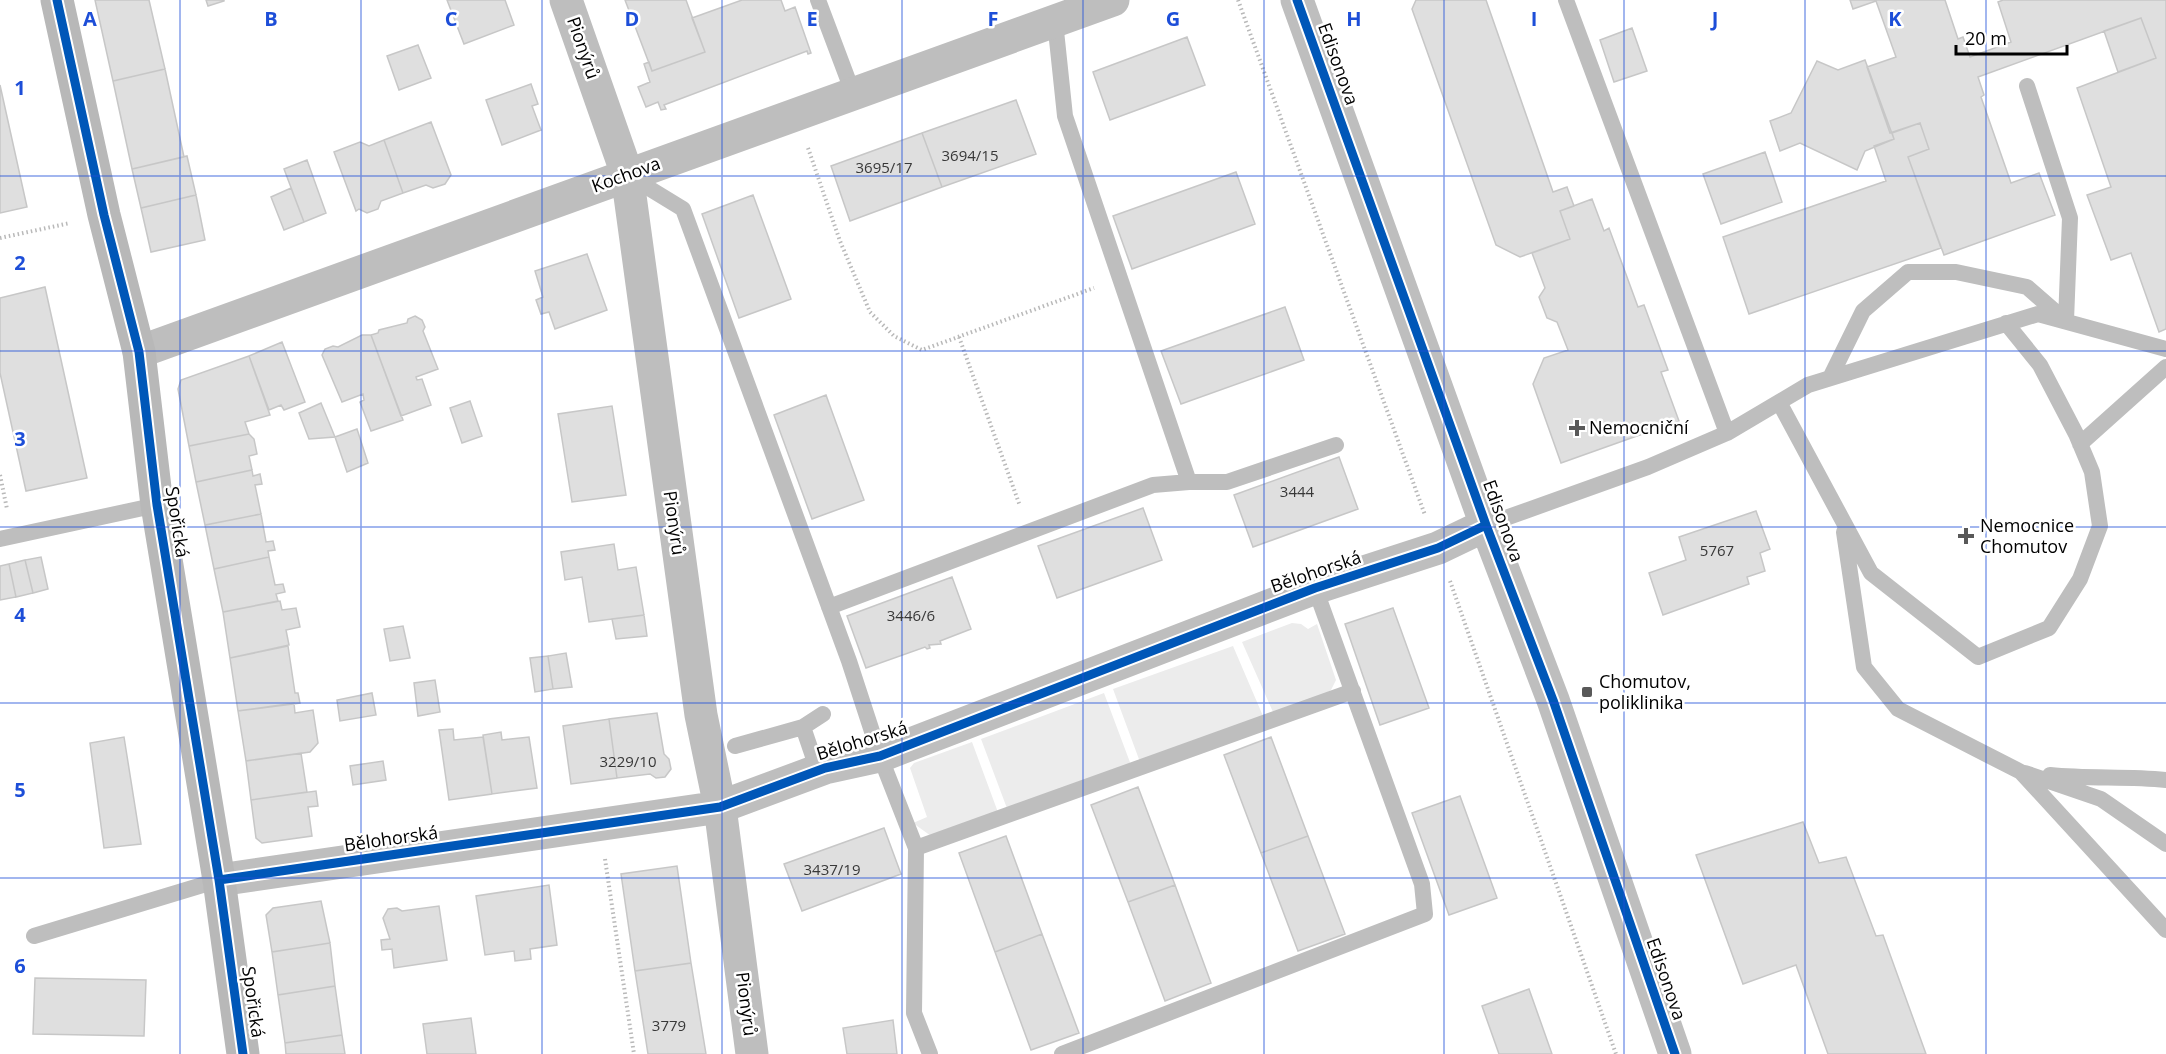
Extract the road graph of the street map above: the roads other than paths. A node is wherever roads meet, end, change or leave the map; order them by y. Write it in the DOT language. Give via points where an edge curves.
graph roads {
  1 [pos="57,0"];
  2 [pos="566,0"];
  3 [pos="819,0"];
  4 [pos="1113,0"];
  5 [pos="1297,0"];
  6 [pos="1566,0"];
  7 [pos="1055,21"];
  8 [pos="2027,86"];
  9 [pos="853,93"];
  10 [pos="627,174"];
  11 [pos="2066,321"];
  12 [pos="2006,323"];
  13 [pos="2166,349"];
  14 [pos="140,352"];
  15 [pos="2166,367"];
  16 [pos="1830,378"];
  17 [pos="1779,402"];
  18 [pos="1727,433"];
  19 [pos="2080,444"];
  20 [pos="1336,445"];
  21 [pos="1189,482"];
  22 [pos="157,505"];
  23 [pos="1842,519"];
  24 [pos="1486,525"];
  25 [pos="7,537"];
  26 [pos="1316,588"];
  27 [pos="829,607"];
  28 [pos="1353,691"];
  29 [pos="823,714"];
  30 [pos="803,727"];
  31 [pos="735,746"];
  32 [pos="880,756"];
  33 [pos="818,771"];
  34 [pos="2021,772"];
  35 [pos="2166,780"];
  36 [pos="720,807"];
  37 [pos="2166,844"];
  38 [pos="916,848"];
  39 [pos="219,880"];
  40 [pos="2166,930"];
  41 [pos="34,936"];
  42 [pos="243,1054"];
  43 [pos="752,1054"];
  44 [pos="930,1054"];
  45 [pos="1062,1054"];
  46 [pos="1675,1054"];
  1 -- 14 [label="street, Spořická" via="104,215"];
  2 -- 10 [label="street, Pionýrů"];
  3 -- 9 [label="lane"];
  4 -- 7 [label="street, Kochova"];
  5 -- 24 [label="street, Edisonova"];
  6 -- 18 [label="lane"];
  7 -- 9 [label="street, Kochova"];
  7 -- 21 [label="lane" via="1065,116"];
  8 -- 11 [label="lane" via="2070,218"];
  9 -- 10 [label="street, Kochova"];
  10 -- 14 [label="street, Kochova"];
  10 -- 27 [label="lane" via="683,209"];
  10 -- 36 [label="street, Pionýrů" via="700,715"];
  11 -- 12 [label="lane" via="2038,314"];
  11 -- 13 [label="lane"];
  11 -- 16 [label="lane" via="2027,286 1956,272 1908,272 1863,311"];
  12 -- 16 [label="lane"];
  12 -- 19 [label="lane" via="2040,365"];
  14 -- 22 [label="street, Spořická"];
  15 -- 19 [label="lane"];
  16 -- 17 [label="lane" via="1808,385"];
  17 -- 18 [label="lane"];
  17 -- 23 [label="lane"];
  18 -- 24 [label="lane" via="1648,467"];
  19 -- 23 [label="lane" via="2092,472 2100,526 2080,579 2049,628 1978,657 1871,573"];
  20 -- 21 [label="lane" via="1227,482"];
  21 -- 27 [label="lane" via="1153,485"];
  22 -- 25 [label="lane"];
  22 -- 39 [label="street, Spořická"];
  23 -- 34 [label="lane" via="1864,667 1898,709"];
  24 -- 26 [label="street, Bělohorská" via="1438,548"];
  24 -- 46 [label="street, Edisonova" via="1553,700"];
  26 -- 28 [label="lane"];
  26 -- 32 [label="street, Bělohorská"];
  27 -- 32 [label="lane"];
  28 -- 38 [label="lane"];
  28 -- 45 [label="lane" via="1422,884 1425,914"];
  29 -- 30 [label="lane"];
  30 -- 31 [label="lane"];
  30 -- 33 [label="lane"];
  32 -- 33 [label="street, Bělohorská"];
  32 -- 38 [label="lane"];
  33 -- 36 [label="street, Bělohorská"];
  34 -- 35 [label="lane" via="2091,779"];
  34 -- 37 [label="lane" via="2101,799"];
  34 -- 40 [label="lane"];
  36 -- 39 [label="street, Bělohorská"];
  36 -- 43 [label="street, Pionýrů"];
  38 -- 44 [label="lane" via="914,1013"];
  39 -- 41 [label="lane"];
  39 -- 42 [label="street, Spořická"];
}
